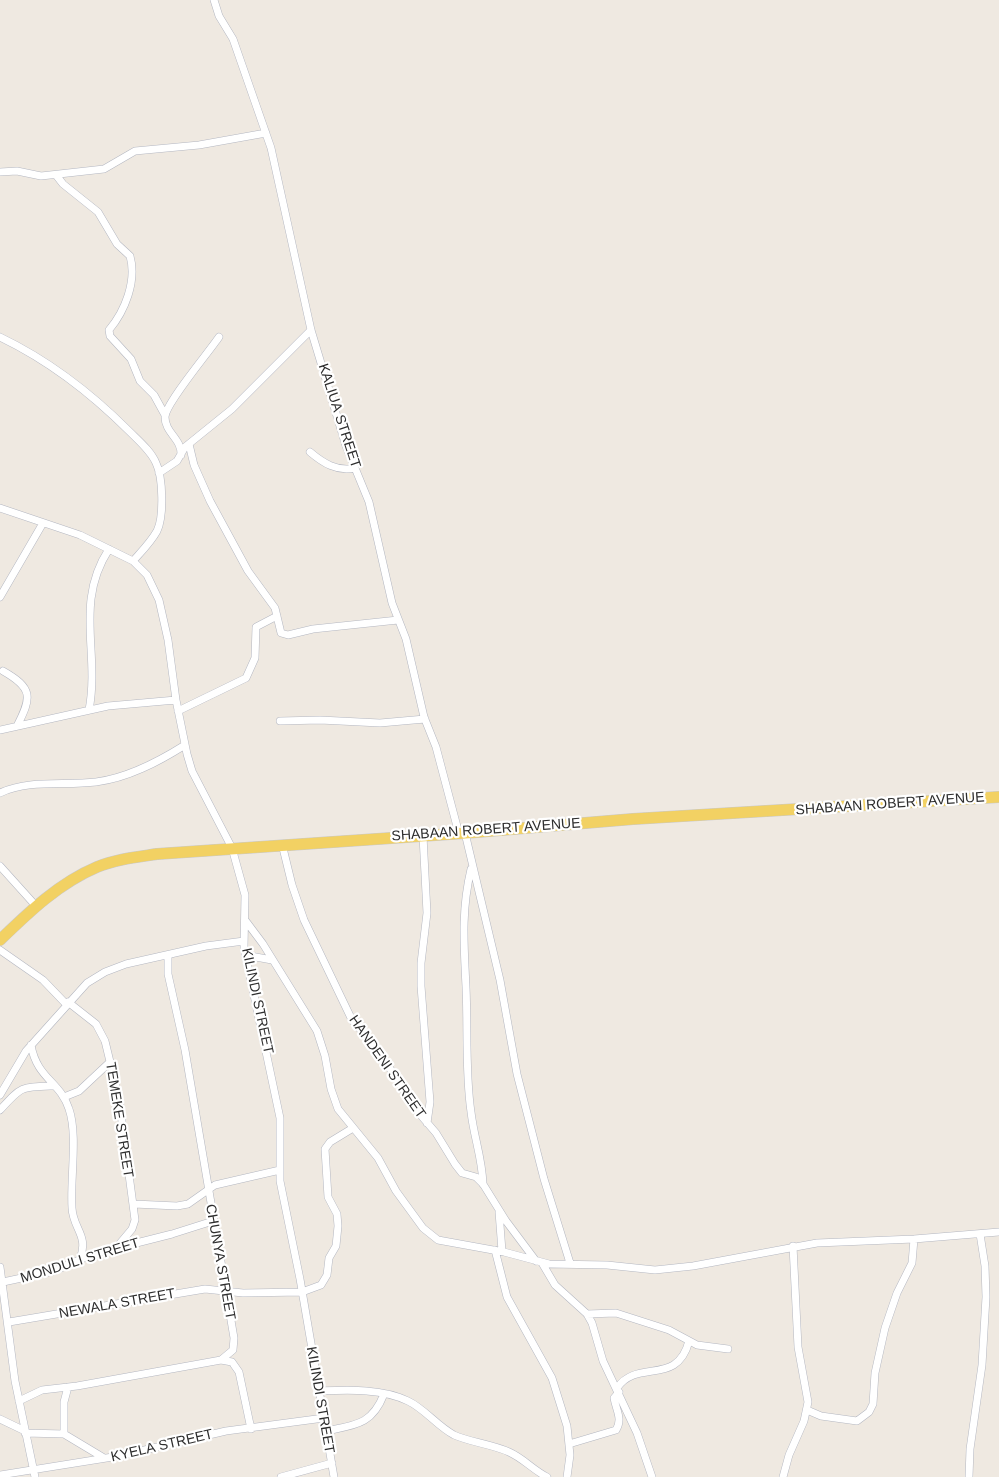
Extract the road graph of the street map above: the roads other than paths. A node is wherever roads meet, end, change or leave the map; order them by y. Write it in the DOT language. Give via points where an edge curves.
graph roads {
  1 [pos="214,0"];
  2 [pos="266,133"];
  3 [pos="0,172"];
  4 [pos="56,175"];
  5 [pos="311,330"];
  6 [pos="0,337"];
  7 [pos="219,337"];
  8 [pos="165,415"];
  9 [pos="189,444"];
  10 [pos="310,452"];
  11 [pos="181,455"];
  12 [pos="355,468"];
  13 [pos="159,473"];
  14 [pos="0,508"];
  15 [pos="42,523"];
  16 [pos="109,548"];
  17 [pos="133,561"];
  18 [pos="0,578"];
  19 [pos="10,580"];
  20 [pos="0,597"];
  21 [pos="276,616"];
  22 [pos="398,620"];
  23 [pos="3,671"];
  24 [pos="176,700"];
  25 [pos="89,710"];
  26 [pos="178,711"];
  27 [pos="425,719"];
  28 [pos="280,721"];
  29 [pos="17,726"];
  30 [pos="0,730"];
  31 [pos="185,745"];
  32 [pos="0,793"];
  33 [pos="999,797"];
  34 [pos="462,834"];
  35 [pos="423,836"];
  36 [pos="282,844"];
  37 [pos="232,848"];
  38 [pos="0,866"];
  39 [pos="472,867"];
  40 [pos="36,906"];
  41 [pos="245,920"];
  42 [pos="0,940"];
  43 [pos="244,941"];
  44 [pos="0,950"];
  45 [pos="168,955"];
  46 [pos="246,955"];
  47 [pos="272,960"];
  48 [pos="67,1003"];
  49 [pos="31,1045"];
  50 [pos="110,1062"];
  51 [pos="54,1086"];
  52 [pos="0,1095"];
  53 [pos="64,1097"];
  54 [pos="0,1110"];
  55 [pos="427,1123"];
  56 [pos="353,1128"];
  57 [pos="280,1170"];
  58 [pos="204,1174"];
  59 [pos="221,1184"];
  60 [pos="483,1184"];
  61 [pos="208,1191"];
  62 [pos="134,1204"];
  63 [pos="499,1210"];
  64 [pos="213,1221"];
  65 [pos="999,1232"];
  66 [pos="980,1234"];
  67 [pos="914,1239"];
  68 [pos="793,1246"];
  69 [pos="116,1248"];
  70 [pos="498,1251"];
  71 [pos="80,1259"];
  72 [pos="539,1262"];
  73 [pos="570,1264"];
  74 [pos="0,1267"];
  75 [pos="2,1283"];
  76 [pos="225,1291"];
  77 [pos="302,1292"];
  78 [pos="587,1314"];
  79 [pos="9,1322"];
  80 [pos="689,1342"];
  81 [pos="728,1348"];
  82 [pos="221,1360"];
  83 [pos="68,1387"];
  84 [pos="318,1390"];
  85 [pos="618,1390"];
  86 [pos="384,1394"];
  87 [pos="19,1401"];
  88 [pos="807,1410"];
  89 [pos="247,1417"];
  90 [pos="324,1418"];
  91 [pos="0,1419"];
  92 [pos="242,1429"];
  93 [pos="251,1429"];
  94 [pos="326,1431"];
  95 [pos="25,1432"];
  96 [pos="64,1434"];
  97 [pos="569,1444"];
  98 [pos="104,1458"];
  99 [pos="332,1463"];
  100 [pos="34,1474"];
  101 [pos="0,1475"];
  102 [pos="281,1477"];
  103 [pos="334,1477"];
  104 [pos="547,1477"];
  105 [pos="568,1477"];
  106 [pos="652,1477"];
  107 [pos="784,1477"];
  108 [pos="969,1477"];
  1 -- 2 [label="street, KALIUA STREET" via="219,16 233,39"];
  2 -- 4 [label="street" via="200,145 135,151 122,156 108,168"];
  2 -- 5 [label="street, KALIUA STREET" via="276,165"];
  3 -- 4 [label="street"];
  4 -- 8 [label="street" via="98,212 117,244 130,256 131,283 123,310 110,330 110,336 131,359 140,381 154,395"];
  5 -- 9 [label="street" via="232,409"];
  5 -- 12 [label="street, KALIUA STREET"];
  6 -- 13 [label="street" via="60,372 101,404 146,448"];
  7 -- 8 [label="street"];
  8 -- 11 [label="street" via="168,429 182,447"];
  9 -- 11 [label="street"];
  9 -- 21 [label="street" via="194,465 214,508 248,571 275,608"];
  10 -- 12 [label="street" via="335,468"];
  11 -- 13 [label="street" via="172,466"];
  12 -- 22 [label="street, KALIUA STREET" via="369,502"];
  13 -- 17 [label="street" via="160,522 153,538"];
  14 -- 15 [label="street, KILINDI STREET"];
  15 -- 16 [label="street, KILINDI STREET"];
  15 -- 19 [label="street"];
  16 -- 17 [label="street, KILINDI STREET"];
  16 -- 25 [label="street" via="98,565 90,595 93,685"];
  17 -- 24 [label="street, KILINDI STREET" via="147,575 159,600"];
  18 -- 19 [label="street"];
  19 -- 20 [label="street"];
  21 -- 22 [label="street" via="280,631 288,635"];
  21 -- 26 [label="street" via="256,627 255,658 246,678"];
  22 -- 27 [label="street, KALIUA STREET" via="406,639"];
  23 -- 29 [label="street" via="20,682 26,693 28,705"];
  24 -- 25 [label="street"];
  24 -- 26 [label="street, KILINDI STREET"];
  25 -- 29 [label="street"];
  26 -- 31 [label="street, KILINDI STREET"];
  27 -- 28 [label="street" via="367,723"];
  27 -- 34 [label="street, KALIUA STREET"];
  29 -- 30 [label="street"];
  31 -- 32 [label="street" via="153,764 118,777 97,782 26,786"];
  31 -- 37 [label="street, KILINDI STREET" via="192,771"];
  33 -- 34 [label="main road, SHABAAN ROBERT AVENUE" via="633,819"];
  34 -- 35 [label="main road, SHABAAN ROBERT AVENUE"];
  34 -- 39 [label="street, KALIUA STREET"];
  35 -- 36 [label="main road, SHABAAN ROBERT AVENUE"];
  35 -- 55 [label="street" via="427,914 421,986 430,1102"];
  36 -- 37 [label="main road, SHABAAN ROBERT AVENUE"];
  36 -- 55 [label="street, HANDENI STREET" via="300,910 347,1010"];
  37 -- 40 [label="main road, SHABAAN ROBERT AVENUE" via="123,859 98,866 72,879"];
  37 -- 41 [label="street, KILINDI STREET" via="245,895"];
  38 -- 40 [label="street"];
  39 -- 60 [label="street" via="463,923 467,1069 470,1112 481,1154"];
  39 -- 73 [label="street, KALIUA STREET" via="500,980 517,1074 546,1188"];
  40 -- 42 [label="main road, SHABAAN ROBERT AVENUE"];
  41 -- 43 [label="street, KILINDI STREET"];
  41 -- 47 [label="street"];
  43 -- 45 [label="street"];
  43 -- 46 [label="street, KILINDI STREET"];
  44 -- 48 [label="street, TEMEKE STREET" via="43,980"];
  45 -- 48 [label="street" via="105,972 87,982"];
  45 -- 58 [label="street, CHUNYA STREET" via="168,974 185,1050"];
  46 -- 47 [label="street"];
  46 -- 57 [label="street, KILINDI STREET" via="280,1118"];
  47 -- 56 [label="street" via="317,1031 324,1048 334,1101"];
  48 -- 49 [label="street"];
  48 -- 50 [label="street, TEMEKE STREET" via="99,1028"];
  49 -- 51 [label="street" via="37,1066"];
  49 -- 52 [label="street"];
  50 -- 53 [label="street" via="79,1091"];
  50 -- 62 [label="street, TEMEKE STREET" via="120,1106"];
  51 -- 53 [label="street"];
  51 -- 54 [label="street" via="23,1088"];
  53 -- 71 [label="street" via="72,1123 72,1210 84,1241"];
  55 -- 60 [label="street, HANDENI STREET" via="462,1173"];
  56 -- 70 [label="street" via="378,1158 396,1191 431,1236"];
  56 -- 77 [label="street" via="326,1145 328,1197 338,1220 336,1246 329,1258 325,1282"];
  57 -- 59 [label="street"];
  57 -- 77 [label="street, KILINDI STREET"];
  58 -- 59 [label="street"];
  58 -- 61 [label="street, CHUNYA STREET"];
  59 -- 61 [label="street"];
  60 -- 63 [label="street, HANDENI STREET"];
  61 -- 62 [label="street" via="188,1204"];
  61 -- 64 [label="street, CHUNYA STREET"];
  62 -- 69 [label="street, TEMEKE STREET" via="132,1229"];
  63 -- 70 [label="street"];
  63 -- 72 [label="street, HANDENI STREET"];
  64 -- 69 [label="street, MONDULI STREET"];
  64 -- 76 [label="street, CHUNYA STREET"];
  65 -- 66 [label="street"];
  66 -- 67 [label="street"];
  66 -- 108 [label="street" via="986,1297"];
  67 -- 68 [label="street"];
  67 -- 88 [label="street" via="912,1263 885,1328 869,1412 856,1421 821,1416"];
  68 -- 73 [label="street" via="693,1266 655,1270"];
  68 -- 88 [label="street" via="797,1340 807,1391"];
  69 -- 71 [label="street, MONDULI STREET"];
  70 -- 72 [label="street"];
  70 -- 97 [label="street" via="507,1297 552,1378 567,1426"];
  71 -- 75 [label="street, MONDULI STREET" via="54,1271"];
  72 -- 73 [label="street"];
  72 -- 78 [label="street, HANDENI STREET" via="560,1290"];
  74 -- 75 [label="street"];
  75 -- 79 [label="street"];
  76 -- 77 [label="street, NEWALA STREET"];
  76 -- 79 [label="street, NEWALA STREET" via="206,1289"];
  76 -- 82 [label="street, CHUNYA STREET" via="234,1338 233,1350"];
  77 -- 84 [label="street, KILINDI STREET"];
  78 -- 80 [label="street" via="616,1313 669,1330"];
  78 -- 85 [label="street" via="603,1361"];
  79 -- 87 [label="street"];
  80 -- 81 [label="street"];
  80 -- 85 [label="street" via="685,1354 671,1368 634,1376 621,1383"];
  82 -- 83 [label="street"];
  82 -- 89 [label="street" via="236,1365"];
  83 -- 87 [label="street" via="42,1390"];
  83 -- 96 [label="street" via="64,1402"];
  84 -- 86 [label="street"];
  84 -- 90 [label="street, KILINDI STREET"];
  85 -- 97 [label="street" via="614,1398 619,1415 616,1430"];
  85 -- 106 [label="street"];
  86 -- 94 [label="street" via="369,1419"];
  86 -- 104 [label="street" via="410,1402 457,1436 511,1452"];
  87 -- 95 [label="street"];
  88 -- 107 [label="street"];
  89 -- 92 [label="street"];
  89 -- 93 [label="street"];
  90 -- 93 [label="street, KYELA STREET"];
  90 -- 94 [label="street, KILINDI STREET"];
  91 -- 95 [label="street"];
  92 -- 93 [label="street, KYELA STREET"];
  92 -- 98 [label="street, KYELA STREET"];
  94 -- 99 [label="street, KILINDI STREET"];
  95 -- 96 [label="street"];
  95 -- 100 [label="street"];
  96 -- 98 [label="street"];
  97 -- 105 [label="street"];
  98 -- 100 [label="street, KYELA STREET"];
  99 -- 102 [label="street"];
  99 -- 103 [label="street, KILINDI STREET"];
  100 -- 101 [label="street, KYELA STREET"];
}
